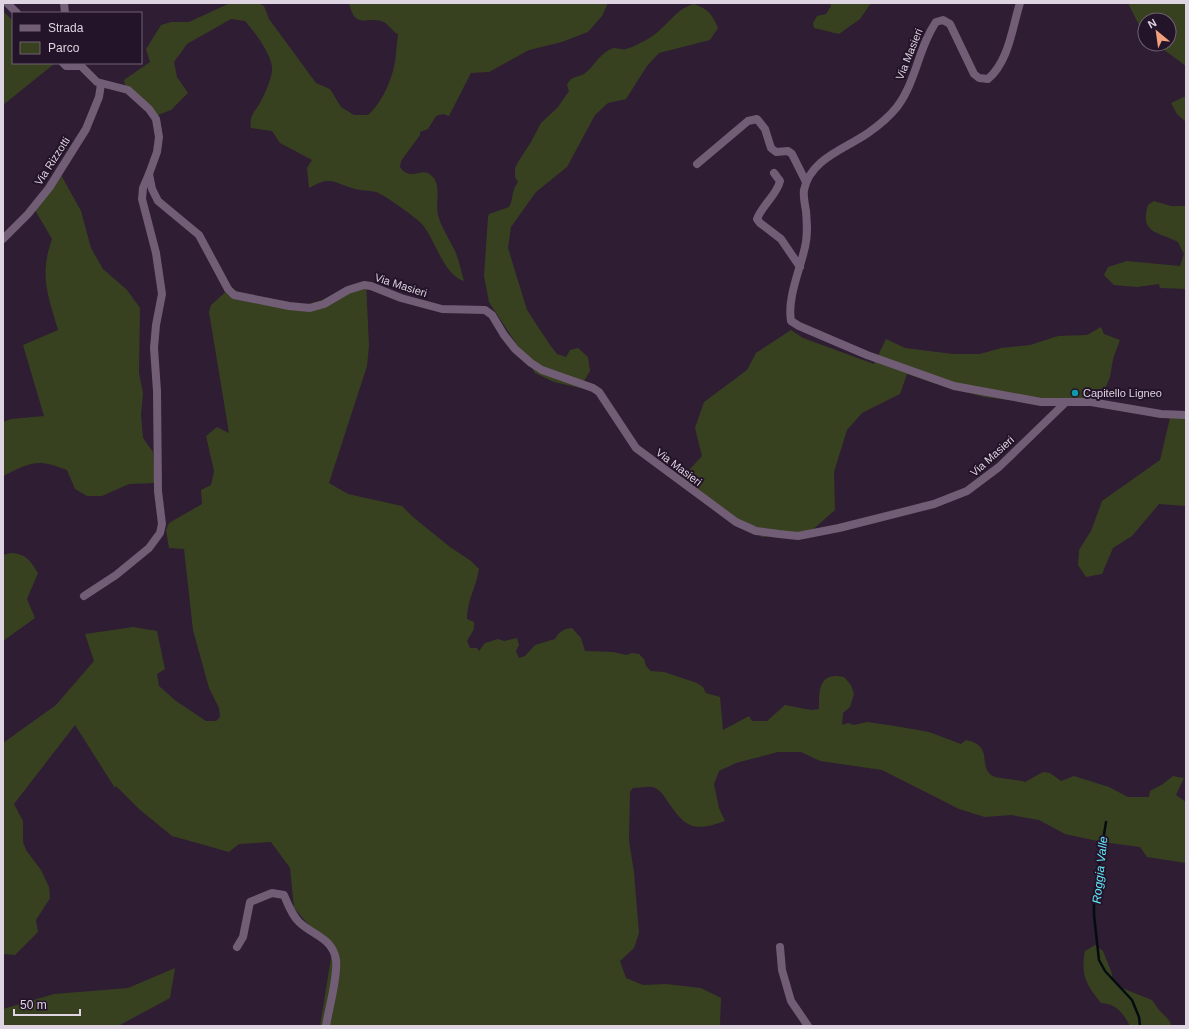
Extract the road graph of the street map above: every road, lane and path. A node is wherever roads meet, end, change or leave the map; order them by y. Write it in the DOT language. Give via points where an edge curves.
graph roads {
  1 [pos="7,3"];
  2 [pos="1020,3"];
  3 [pos="16,12"];
  4 [pos="64,64"];
  5 [pos="80,64"];
  6 [pos="101,84"];
  7 [pos="697,164"];
  8 [pos="774,173"];
  9 [pos="149,174"];
  10 [pos="806,182"];
  11 [pos="3,239"];
  12 [pos="800,267"];
  13 [pos="1066,402"];
  14 [pos="1186,415"];
  15 [pos="84,596"];
  16 [pos="237,947"];
  17 [pos="780,947"];
  18 [pos="326,1026"];
  19 [pos="808,1026"];
  1 -- 3 [label="street"];
  2 -- 10 [label="street, Via Masieri" via="1007,51 996,73 988,79 979,78 974,74 950,24 943,20 936,22 928,33 914,77 897,106 867,134 826,158"];
  4 -- 5 [label="street"];
  5 -- 6 [label="street"];
  6 -- 9 [label="street" via="128,90 156,119 159,137"];
  6 -- 11 [label="street, Via Rizzotti" via="90,119 49,188"];
  7 -- 10 [label="street" via="748,121 757,119 765,129 771,148 776,152 788,151 792,154"];
  8 -- 12 [label="street" via="780,181 779,186 759,212 757,219 781,239"];
  9 -- 13 [label="street, Via Masieri" via="158,201 199,235 228,289 234,295 310,308 364,285 442,309 485,310 492,315 520,354 542,370 593,388 606,400 636,448 736,522 756,531 798,536 916,509 954,496 972,488 999,467"];
  9 -- 15 [label="street" via="143,188 142,199 156,253 162,294 154,348 158,405 158,491 162,524 160,533 149,548 116,576"];
  10 -- 12 [label="street" via="803,192 808,230"];
  12 -- 13 [label="street" via="789,313 791,321 799,326 867,355 954,386 1041,402"];
  13 -- 14 [label="street" via="1091,402 1161,414"];
  16 -- 18 [label="street" via="243,937 250,902 272,893 284,895 291,912 299,922 324,938 334,952 336,969"];
  17 -- 19 [label="street" via="782,970 791,1001"];
}
